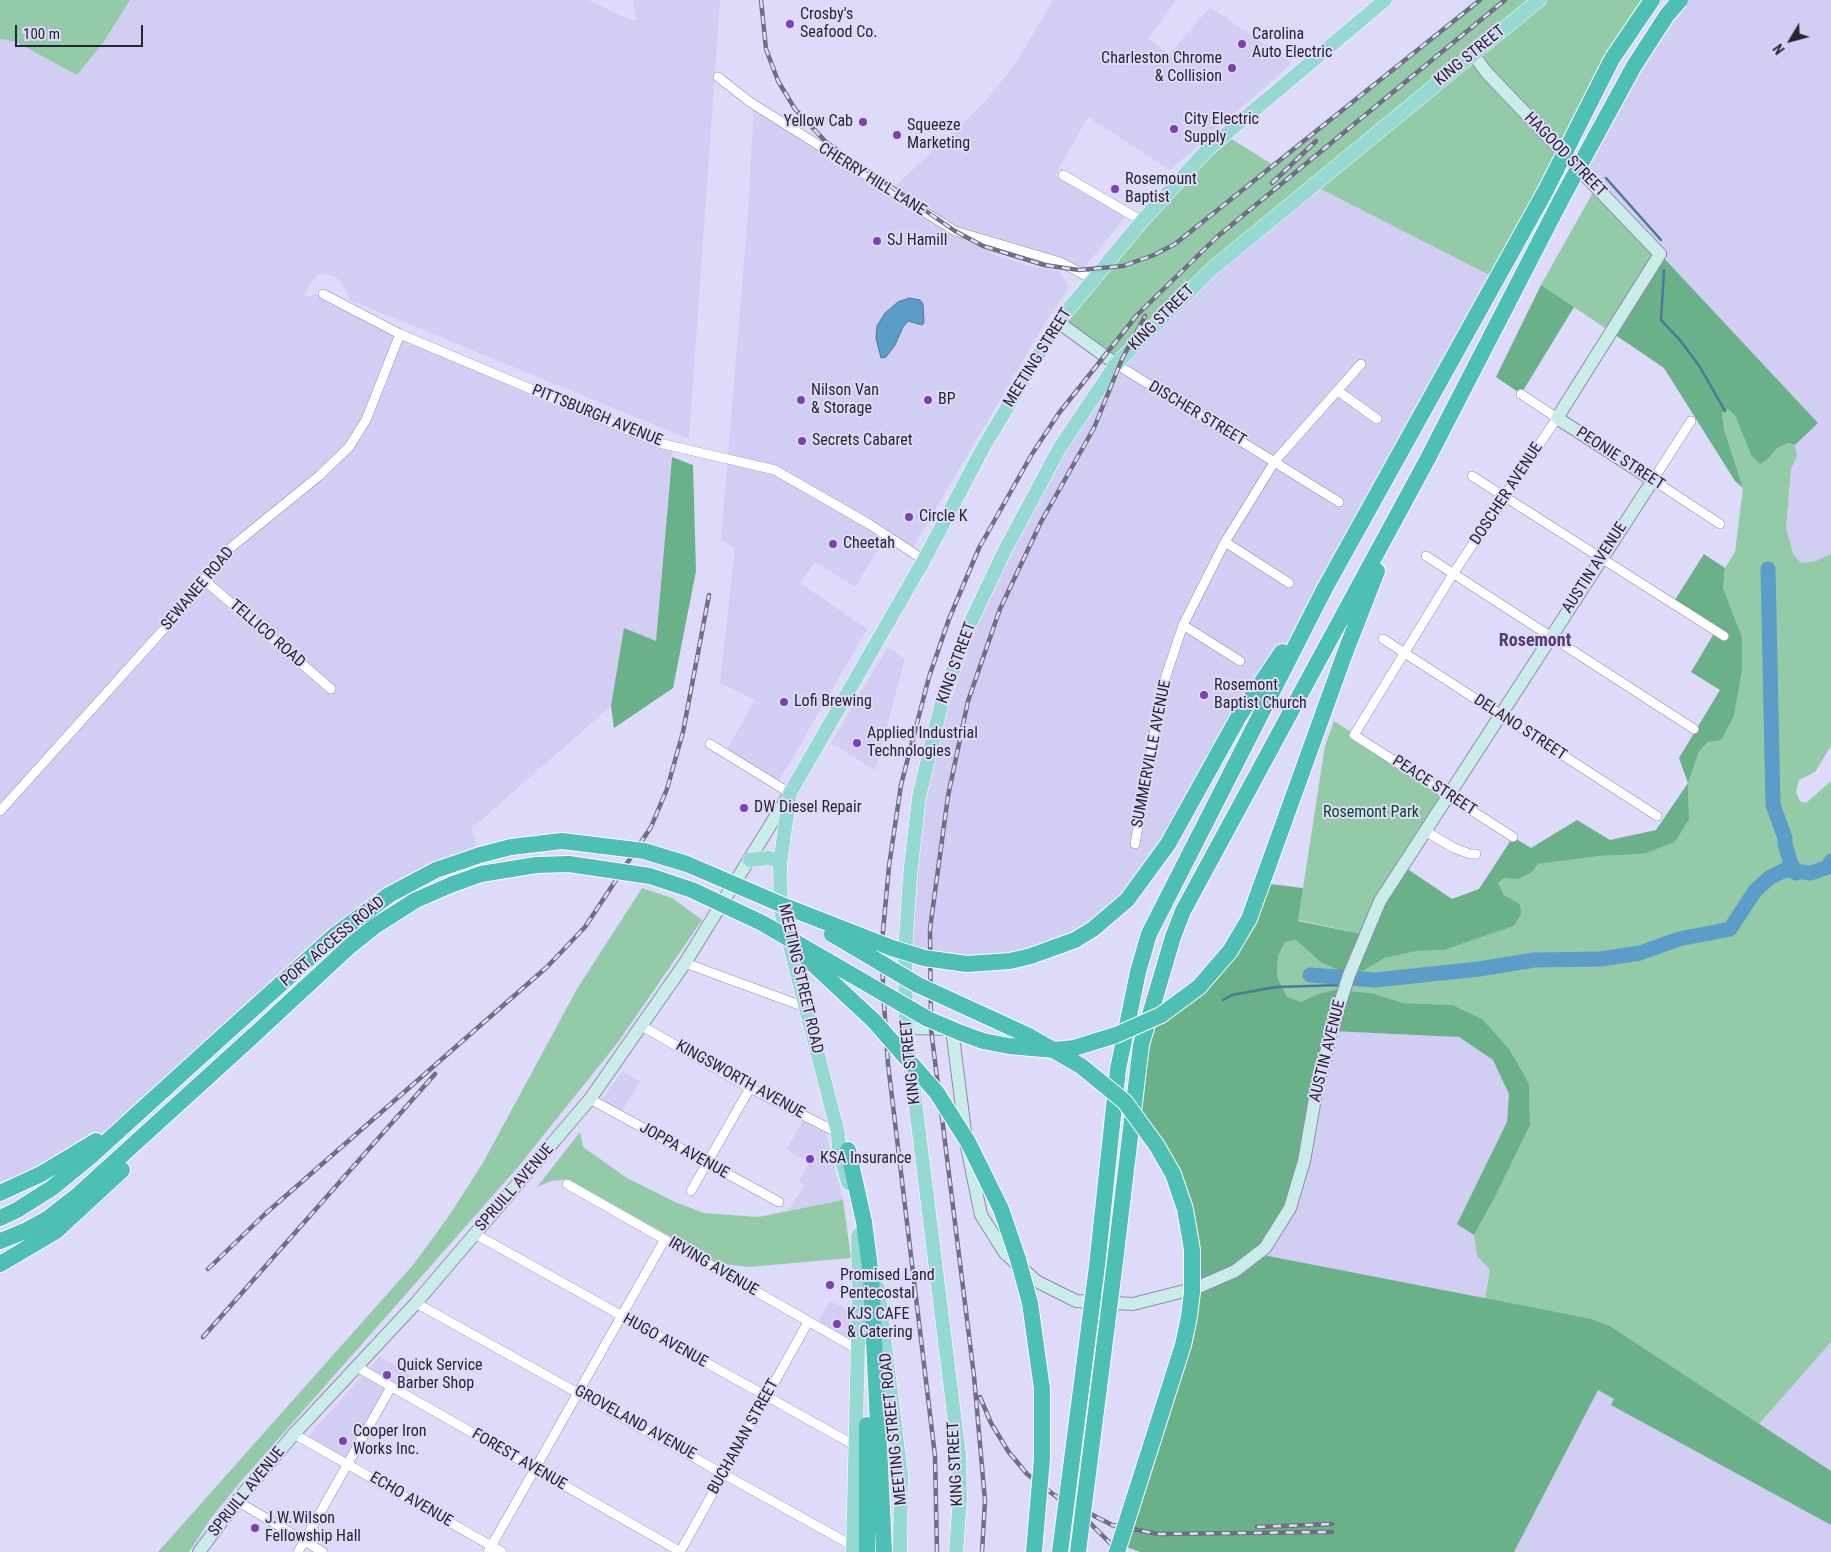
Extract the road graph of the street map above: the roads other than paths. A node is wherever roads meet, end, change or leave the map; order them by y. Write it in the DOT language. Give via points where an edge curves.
graph roads {
  1 [pos="1384,0"];
  2 [pos="1538,0"];
  3 [pos="1652,0"];
  4 [pos="1680,0"];
  5 [pos="1473,54"];
  6 [pos="718,77"];
  7 [pos="1064,175"];
  8 [pos="1142,221"];
  9 [pos="1660,254"];
  10 [pos="1094,280"];
  11 [pos="323,294"];
  12 [pos="1058,322"];
  13 [pos="400,334"];
  14 [pos="1116,364"];
  15 [pos="1362,364"];
  16 [pos="1338,391"];
  17 [pos="1521,394"];
  18 [pos="1557,418"];
  19 [pos="1378,419"];
  20 [pos="1691,420"];
  21 [pos="1275,461"];
  22 [pos="1426,462"];
  23 [pos="1472,476"];
  24 [pos="1653,480"];
  25 [pos="1505,497"];
  26 [pos="1339,502"];
  27 [pos="1720,524"];
  28 [pos="1225,542"];
  29 [pos="1426,556"];
  30 [pos="1602,558"];
  31 [pos="924,560"];
  32 [pos="1454,574"];
  33 [pos="204,580"];
  34 [pos="1290,583"];
  35 [pos="1325,588"];
  36 [pos="1183,625"];
  37 [pos="1724,636"];
  38 [pos="1551,637"];
  39 [pos="1383,639"];
  40 [pos="1404,653"];
  41 [pos="1240,661"];
  42 [pos="331,689"];
  43 [pos="1501,716"];
  44 [pos="1694,729"];
  45 [pos="1354,735"];
  46 [pos="710,744"];
  47 [pos="790,794"];
  48 [pos="1448,795"];
  49 [pos="0,811"];
  50 [pos="1657,816"];
  51 [pos="1426,830"];
  52 [pos="1513,837"];
  53 [pos="1135,844"];
  54 [pos="1476,854"];
  55 [pos="750,860"];
  56 [pos="780,861"];
  57 [pos="787,907"];
  58 [pos="762,923"];
  59 [pos="685,963"];
  60 [pos="805,1007"];
  61 [pos="642,1026"];
  62 [pos="906,1028"];
  63 [pos="750,1088"];
  64 [pos="156,1097"];
  65 [pos="590,1099"];
  66 [pos="170,1114"];
  67 [pos="838,1133"];
  68 [pos="848,1150"];
  69 [pos="707,1164"];
  70 [pos="567,1184"];
  71 [pos="692,1191"];
  72 [pos="0,1193"];
  73 [pos="852,1199"];
  74 [pos="779,1202"];
  75 [pos="0,1218"];
  76 [pos="476,1234"];
  77 [pos="665,1239"];
  78 [pos="0,1241"];
  79 [pos="0,1264"];
  80 [pos="416,1303"];
  81 [pos="620,1315"];
  82 [pos="808,1322"];
  83 [pos="858,1350"];
  84 [pos="357,1367"];
  85 [pos="391,1387"];
  86 [pos="579,1391"];
  87 [pos="766,1397"];
  88 [pos="294,1434"];
  89 [pos="856,1446"];
  90 [pos="348,1464"];
  91 [pos="534,1469"];
  92 [pos="723,1473"];
  93 [pos="237,1501"];
  94 [pos="874,1510"];
  95 [pos="304,1541"];
  96 [pos="489,1549"];
  97 [pos="858,1550"];
  98 [pos="199,1552"];
  99 [pos="298,1552"];
  100 [pos="323,1552"];
  101 [pos="502,1552"];
  102 [pos="681,1552"];
  103 [pos="884,1552"];
  104 [pos="900,1552"];
  105 [pos="956,1552"];
  106 [pos="1034,1552"];
  107 [pos="1060,1552"];
  108 [pos="1078,1552"];
  109 [pos="1117,1552"];
  1 -- 8 [label="main road, MEETING STREET" via="1208,150"];
  2 -- 5 [label="main road, KING STREET"];
  3 -- 35 [label="highway, bridge" via="1612,59 1546,190"];
  4 -- 22 [label="highway, bridge" via="1634,66"];
  5 -- 9 [label="street, HAGOOD STREET" via="1487,73"];
  5 -- 14 [label="main road, KING STREET" via="1213,268"];
  6 -- 10 [label="street, CHERRY HILL LANE" via="750,102 955,231 1060,262"];
  7 -- 8 [label="street"];
  8 -- 10 [label="main road, MEETING STREET"];
  9 -- 18 [label="street, DOSCHER AVENUE"];
  10 -- 12 [label="main road, MEETING STREET"];
  11 -- 13 [label="street, PITTSBURGH AVENUE"];
  12 -- 14 [label="street, DISCHER STREET"];
  12 -- 31 [label="main road, MEETING STREET" via="983,448"];
  13 -- 31 [label="street, PITTSBURGH AVENUE" via="659,443 775,470"];
  13 -- 33 [label="street, SEWANEE ROAD" via="366,420 350,447 229,550"];
  14 -- 21 [label="street, DISCHER STREET"];
  14 -- 62 [label="main road, KING STREET" via="1060,449 1004,550 967,630 942,702 919,797 910,876 905,953"];
  15 -- 16 [label="street, SUMMERVILLE AVENUE"];
  16 -- 19 [label="street"];
  16 -- 21 [label="street, SUMMERVILLE AVENUE"];
  17 -- 18 [label="street, PEONIE STREET"];
  18 -- 24 [label="street, PEONIE STREET"];
  18 -- 25 [label="street, DOSCHER AVENUE"];
  20 -- 24 [label="street, AUSTIN AVENUE"];
  21 -- 26 [label="street, DISCHER STREET"];
  21 -- 28 [label="street, SUMMERVILLE AVENUE"];
  22 -- 58 [label="highway, bridge" via="1358,616 1249,919 1230,951 1199,988 1180,1003 1116,1035 1074,1048 1054,1050 995,1044 928,1019"];
  22 -- 108 [label="highway, bridge" via="1180,920 1141,1045"];
  23 -- 25 [label="street"];
  24 -- 27 [label="street, PEONIE STREET"];
  24 -- 30 [label="street, AUSTIN AVENUE"];
  25 -- 30 [label="street"];
  25 -- 32 [label="street, DOSCHER AVENUE"];
  28 -- 34 [label="street"];
  28 -- 36 [label="street, SUMMERVILLE AVENUE"];
  29 -- 32 [label="street"];
  30 -- 37 [label="street"];
  30 -- 38 [label="street, AUSTIN AVENUE"];
  31 -- 47 [label="main road, MEETING STREET"];
  32 -- 38 [label="street"];
  32 -- 40 [label="street, DOSCHER AVENUE"];
  33 -- 42 [label="street, TELLICO ROAD"];
  33 -- 49 [label="street, SEWANEE ROAD" via="181,610"];
  35 -- 57 [label="highway, bridge" via="1239,716 1168,844 1128,900 1099,925 1074,940 1050,951 1010,961 967,964 924,958"];
  35 -- 107 [label="highway, bridge" via="1149,934 1138,972 1118,1069 1097,1266"];
  36 -- 41 [label="street"];
  36 -- 53 [label="street, SUMMERVILLE AVENUE" via="1162,688"];
  38 -- 43 [label="street, AUSTIN AVENUE"];
  38 -- 44 [label="street"];
  39 -- 40 [label="street, DELANO STREET"];
  40 -- 43 [label="street, DELANO STREET"];
  40 -- 45 [label="street, DOSCHER AVENUE"];
  43 -- 48 [label="street, AUSTIN AVENUE"];
  43 -- 50 [label="street, DELANO STREET"];
  45 -- 48 [label="street, PEACE STREET"];
  46 -- 47 [label="street"];
  47 -- 55 [label="street, SPRUILL AVENUE"];
  47 -- 56 [label="main road, MEETING STREET ROAD"];
  48 -- 51 [label="street, AUSTIN AVENUE"];
  48 -- 52 [label="street, PEACE STREET"];
  51 -- 54 [label="street" via="1454,848"];
  51 -- 62 [label="street, AUSTIN AVENUE" via="1380,902 1347,981 1322,1068 1304,1161 1290,1208 1265,1248 1235,1271 1196,1288 1133,1304 1076,1301 1036,1280 1005,1253 981,1215 967,1147 952,1029"];
  55 -- 56 [label="main road" via="769,858"];
  55 -- 59 [label="street, SPRUILL AVENUE"];
  56 -- 60 [label="main road, MEETING STREET ROAD" via="781,911"];
  57 -- 64 [label="highway, PORT ACCESS ROAD, bridge" via="687,864 644,851 562,841 528,844 480,855 410,882 359,916"];
  57 -- 109 [label="highway, bridge" via="918,985 1027,1035 1081,1066 1124,1102 1157,1146 1173,1174 1185,1209 1192,1250 1189,1316 1183,1345"];
  58 -- 66 [label="highway, PORT ACCESS ROAD, bridge" via="692,890 624,871 570,864 536,865 481,874 416,900 375,926"];
  58 -- 106 [label="highway, bridge" via="797,949 852,999 917,1069 937,1093 968,1142 1001,1209 1030,1303 1042,1389 1042,1459"];
  59 -- 60 [label="street"];
  59 -- 61 [label="street, SPRUILL AVENUE"];
  60 -- 67 [label="main road, MEETING STREET ROAD"];
  61 -- 63 [label="street, KINGSWORTH AVENUE"];
  61 -- 65 [label="street, SPRUILL AVENUE"];
  62 -- 105 [label="main road, KING STREET" via="959,1454"];
  63 -- 67 [label="street, KINGSWORTH AVENUE"];
  63 -- 69 [label="street"];
  64 -- 72 [label="highway" via="76,1153"];
  64 -- 75 [label="highway, PORT ACCESS ROAD" via="52,1188"];
  65 -- 69 [label="street, JOPPA AVENUE"];
  65 -- 76 [label="street, SPRUILL AVENUE"];
  66 -- 78 [label="highway, PORT ACCESS ROAD" via="66,1205 26,1231"];
  66 -- 79 [label="highway" via="124,1167 75,1214 40,1241"];
  67 -- 68 [label="main road, MEETING STREET ROAD"];
  67 -- 73 [label="main road, MEETING STREET ROAD"];
  68 -- 94 [label="highway" via="864,1222 871,1276"];
  68 -- 104 [label="main road, MEETING STREET ROAD" via="866,1211 875,1259 900,1475"];
  69 -- 71 [label="street"];
  69 -- 74 [label="street, JOPPA AVENUE"];
  70 -- 77 [label="street, IRVING AVENUE"];
  73 -- 83 [label="main road, MEETING STREET ROAD" via="860,1252"];
  73 -- 94 [label="highway" via="866,1294"];
  76 -- 80 [label="street, SPRUILL AVENUE"];
  76 -- 81 [label="street, HUGO AVENUE"];
  77 -- 81 [label="street"];
  77 -- 82 [label="street, IRVING AVENUE"];
  80 -- 84 [label="street, SPRUILL AVENUE"];
  80 -- 86 [label="street, GROVELAND AVENUE"];
  81 -- 86 [label="street"];
  81 -- 87 [label="street, HUGO AVENUE"];
  82 -- 83 [label="street, IRVING AVENUE"];
  82 -- 87 [label="street, BUCHANAN STREET"];
  83 -- 89 [label="main road, MEETING STREET ROAD"];
  84 -- 85 [label="street, FOREST AVENUE"];
  84 -- 88 [label="street, SPRUILL AVENUE"];
  85 -- 90 [label="street"];
  85 -- 91 [label="street, FOREST AVENUE"];
  86 -- 91 [label="street"];
  86 -- 92 [label="street, GROVELAND AVENUE"];
  87 -- 89 [label="street, HUGO AVENUE"];
  87 -- 92 [label="street, BUCHANAN STREET"];
  88 -- 90 [label="street, ECHO AVENUE"];
  88 -- 93 [label="street, SPRUILL AVENUE"];
  89 -- 97 [label="main road, MEETING STREET ROAD"];
  90 -- 95 [label="street"];
  90 -- 96 [label="street, ECHO AVENUE"];
  91 -- 96 [label="street"];
  91 -- 102 [label="street, FOREST AVENUE"];
  92 -- 97 [label="street, GROVELAND AVENUE"];
  92 -- 102 [label="street, BUCHANAN STREET"];
  93 -- 95 [label="street"];
  93 -- 98 [label="street, SPRUILL AVENUE"];
  94 -- 97 [label="highway"];
  94 -- 103 [label="highway"];
  95 -- 99 [label="street"];
  95 -- 100 [label="street"];
  96 -- 101 [label="street, ECHO AVENUE"];
}
